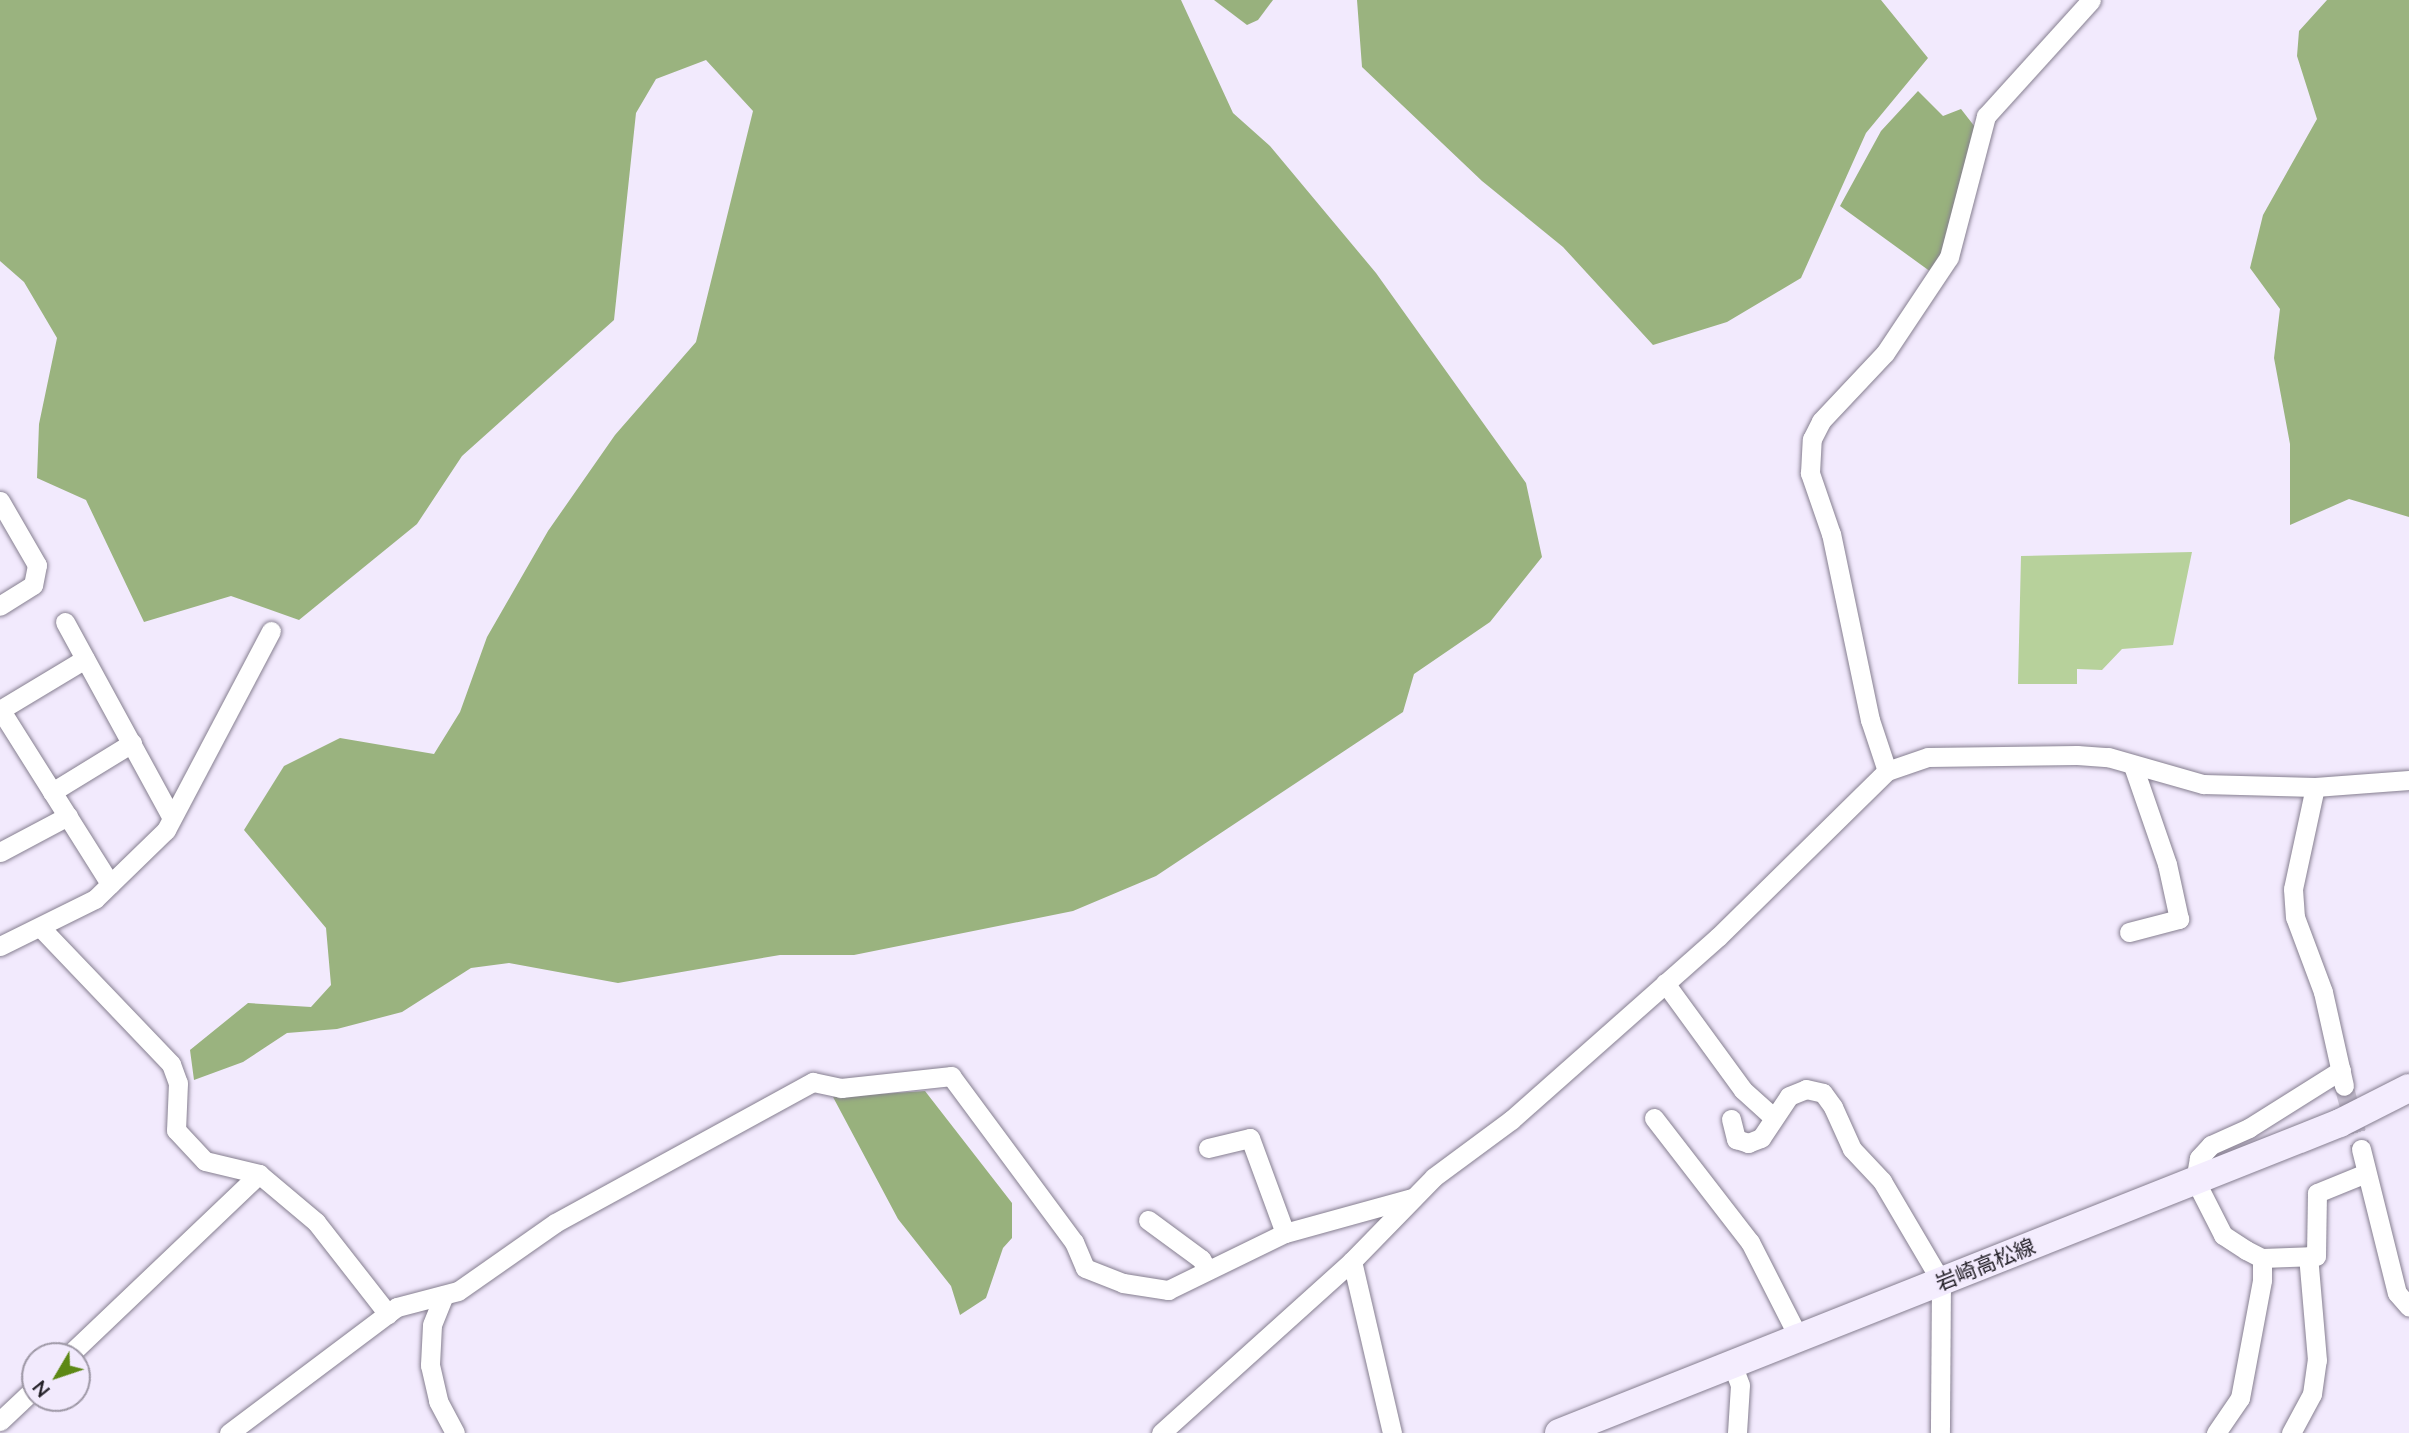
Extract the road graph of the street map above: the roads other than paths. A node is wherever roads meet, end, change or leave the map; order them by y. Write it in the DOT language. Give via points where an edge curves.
graph roads {
  1 [pos="2091,0"];
  2 [pos="0,501"];
  3 [pos="0,606"];
  4 [pos="65,622"];
  5 [pos="271,631"];
  6 [pos="85,659"];
  7 [pos="0,710"];
  8 [pos="132,743"];
  9 [pos="2133,766"];
  10 [pos="1887,771"];
  11 [pos="2409,780"];
  12 [pos="2315,787"];
  13 [pos="52,792"];
  14 [pos="68,816"];
  15 [pos="172,818"];
  16 [pos="0,852"];
  17 [pos="110,884"];
  18 [pos="41,928"];
  19 [pos="2129,932"];
  20 [pos="0,946"];
  21 [pos="1665,983"];
  22 [pos="2409,1088"];
  23 [pos="1772,1116"];
  24 [pos="1654,1118"];
  25 [pos="1731,1118"];
  26 [pos="1208,1148"];
  27 [pos="2361,1149"];
  28 [pos="2367,1173"];
  29 [pos="259,1174"];
  30 [pos="2195,1180"];
  31 [pos="1413,1198"];
  32 [pos="1148,1220"];
  33 [pos="1285,1233"];
  34 [pos="2308,1256"];
  35 [pos="2262,1258"];
  36 [pos="1352,1261"];
  37 [pos="1208,1270"];
  38 [pos="1941,1281"];
  39 [pos="444,1295"];
  40 [pos="2409,1307"];
  41 [pos="388,1314"];
  42 [pos="1799,1338"];
  43 [pos="83,1342"];
  44 [pos="1732,1364"];
  45 [pos="21,1401"];
  46 [pos="0,1421"];
  47 [pos="229,1433"];
  48 [pos="455,1433"];
  49 [pos="1161,1433"];
  50 [pos="1392,1433"];
  51 [pos="1559,1433"];
  52 [pos="1737,1433"];
  53 [pos="1940,1433"];
  54 [pos="2216,1433"];
  55 [pos="2291,1433"];
  1 -- 10 [label="street" via="1986,116 1949,257 1885,352 1821,421 1812,439 1810,473 1831,534 1870,720"];
  2 -- 3 [label="street" via="37,565 33,585"];
  4 -- 6 [label="street"];
  5 -- 15 [label="street"];
  6 -- 7 [label="street"];
  6 -- 8 [label="street"];
  7 -- 13 [label="street"];
  8 -- 13 [label="street"];
  8 -- 15 [label="street"];
  9 -- 10 [label="street" via="2108,757 1976,755 1928,757"];
  9 -- 12 [label="street" via="2203,784"];
  9 -- 19 [label="street" via="2167,864 2179,919"];
  10 -- 21 [label="street"];
  11 -- 12 [label="street"];
  12 -- 30 [label="street" via="2293,889 2295,917 2323,992 2342,1078 2211,1145 2199,1158"];
  13 -- 14 [label="street"];
  14 -- 16 [label="street"];
  14 -- 17 [label="street"];
  15 -- 17 [label="street"];
  17 -- 18 [label="street" via="95,899"];
  18 -- 20 [label="street"];
  18 -- 29 [label="street" via="171,1064 178,1083 176,1130 205,1161"];
  21 -- 23 [label="street" via="1743,1090"];
  21 -- 31 [label="street"];
  22 -- 30 [label="main road, 岩崎高松線" via="2340,1122"];
  23 -- 25 [label="street" via="1761,1138 1748,1143 1736,1139"];
  23 -- 38 [label="street" via="1789,1096 1805,1089 1823,1093 1852,1149 1882,1181"];
  24 -- 42 [label="street" via="1750,1242"];
  26 -- 33 [label="street" via="1250,1138"];
  27 -- 28 [label="street"];
  28 -- 34 [label="street" via="2317,1193 2316,1256"];
  28 -- 40 [label="street" via="2397,1293"];
  29 -- 41 [label="street" via="316,1222"];
  29 -- 43 [label="street"];
  30 -- 35 [label="street" via="2223,1235"];
  30 -- 38 [label="main road, 岩崎高松線"];
  31 -- 33 [label="street"];
  31 -- 36 [label="street"];
  32 -- 37 [label="street" via="1201,1259"];
  33 -- 37 [label="street"];
  34 -- 35 [label="street"];
  34 -- 55 [label="street" via="2317,1360 2312,1395"];
  35 -- 54 [label="street" via="2240,1398"];
  36 -- 49 [label="street"];
  36 -- 50 [label="street" via="1379,1359"];
  37 -- 39 [label="street" via="1168,1290 1123,1283 1085,1268 1074,1242 951,1076 841,1088 813,1082 555,1223 458,1291"];
  38 -- 42 [label="main road, 岩崎高松線"];
  38 -- 53 [label="street"];
  39 -- 41 [label="street"];
  39 -- 48 [label="street" via="432,1325 430,1365 438,1401"];
  41 -- 47 [label="street"];
  42 -- 44 [label="main road, 岩崎高松線"];
  44 -- 51 [label="main road, 岩崎高松線"];
  44 -- 52 [label="street" via="1741,1385"];
  45 -- 46 [label="street"];
}
